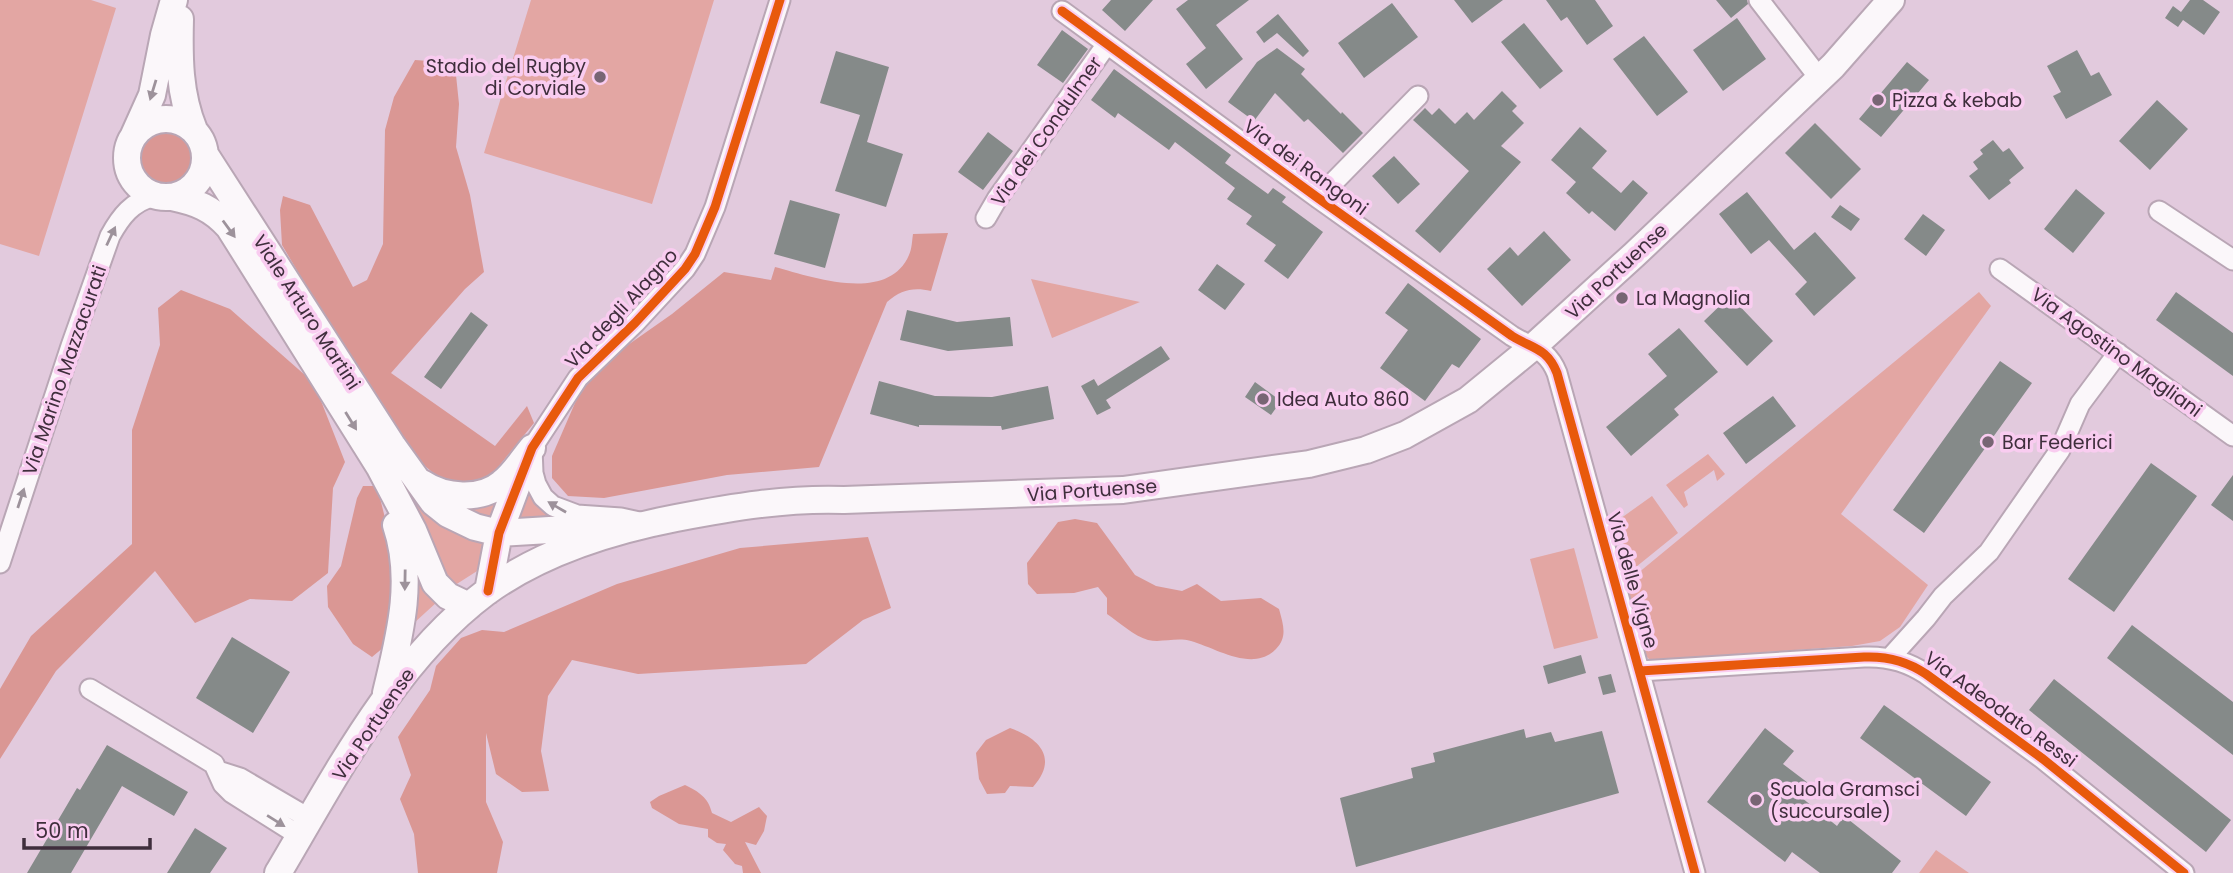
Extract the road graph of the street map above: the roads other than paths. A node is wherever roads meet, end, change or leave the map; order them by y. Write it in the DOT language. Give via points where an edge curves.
graph roads {
  1 [pos="174,0"];
  2 [pos="181,0"];
  3 [pos="780,0"];
  4 [pos="1759,0"];
  5 [pos="1891,0"];
  6 [pos="1062,11"];
  7 [pos="1107,44"];
  8 [pos="1820,79"];
  9 [pos="1418,96"];
  10 [pos="194,131"];
  11 [pos="133,137"];
  12 [pos="206,156"];
  13 [pos="163,197"];
  14 [pos="1318,198"];
  15 [pos="2159,211"];
  16 [pos="986,218"];
  17 [pos="2233,260"];
  18 [pos="2000,269"];
  19 [pos="1534,346"];
  20 [pos="2118,353"];
  21 [pos="2233,436"];
  22 [pos="532,449"];
  23 [pos="379,466"];
  24 [pos="408,469"];
  25 [pos="646,523"];
  26 [pos="499,533"];
  27 [pos="0,563"];
  28 [pos="478,599"];
  29 [pos="1890,657"];
  30 [pos="1640,671"];
  31 [pos="90,689"];
  32 [pos="385,701"];
  33 [pos="305,828"];
  34 [pos="278,873"];
  35 [pos="1695,873"];
  36 [pos="2184,873"];
  1 -- 11 [label="street, one-way" via="152,95"];
  2 -- 10 [label="street" via="181,81"];
  3 -- 22 [label="street, Via degli Alagno" via="715,207 695,254 635,323 578,378"];
  4 -- 8 [label="street"];
  5 -- 8 [label="street, Via Portuense"];
  6 -- 7 [label="street, Via dei Rangoni"];
  7 -- 14 [label="street, Via dei Rangoni"];
  7 -- 16 [label="street, Via dei Condulmer"];
  8 -- 19 [label="street, Via Portuense"];
  9 -- 14 [label="street"];
  10 -- 11 [label="street" via="177,120 157,120"];
  10 -- 12 [label="street"];
  11 -- 13 [label="street" via="127,152 128,169 136,183"];
  12 -- 13 [label="street" via="200,178 183,194"];
  12 -- 24 [label="street, Viale Arturo Martini"];
  13 -- 23 [label="street, Viale Arturo Martini, one-way" via="205,206 229,227"];
  27 -- 13 [label="street, Via Marino Mazzacurati, one-way" via="110,236 132,205"];
  14 -- 19 [label="street, Via dei Rangoni" via="1512,336"];
  15 -- 17 [label="street"];
  18 -- 20 [label="street, Via Agostino Magliani"];
  19 -- 25 [label="street, Via Portuense" via="1475,395 1414,431 1366,450 1309,464 1095,492 770,501"];
  19 -- 30 [label="street, Via delle Vigne" via="1550,358 1557,373"];
  20 -- 21 [label="street, Via Agostino Magliani"];
  20 -- 29 [label="street" via="2080,404 2060,450 1989,552"];
  22 -- 24 [label="street, Viale Arturo Martini" via="501,485 475,495 435,490"];
  25 -- 22 [label="street, one-way" via="577,515 553,506 536,484"];
  22 -- 26 [label="street, Via degli Alagno"];
  23 -- 28 [label="street, Viale Arturo Martini" via="437,587 453,600"];
  23 -- 32 [label="street, Viale Arturo Martini, one-way" via="401,538 405,570 400,632"];
  24 -- 26 [label="street, Viale Arturo Martini" via="429,498 448,514"];
  25 -- 26 [label="street, Viale Arturo Martini"];
  25 -- 28 [label="street, Via Portuense" via="565,550"];
  26 -- 28 [label="street, Via degli Alagno" via="494,570"];
  28 -- 32 [label="street, Via Portuense" via="427,649"];
  29 -- 30 [label="street, Via Adeodato Ressi"];
  29 -- 36 [label="street, Via Adeodato Ressi" via="1916,668 2010,734"];
  30 -- 35 [label="street, Via delle Vigne"];
  31 -- 33 [label="street" via="214,764 232,793"];
  32 -- 33 [label="street, Via Portuense"];
  33 -- 34 [label="street, Via Portuense"];
}
